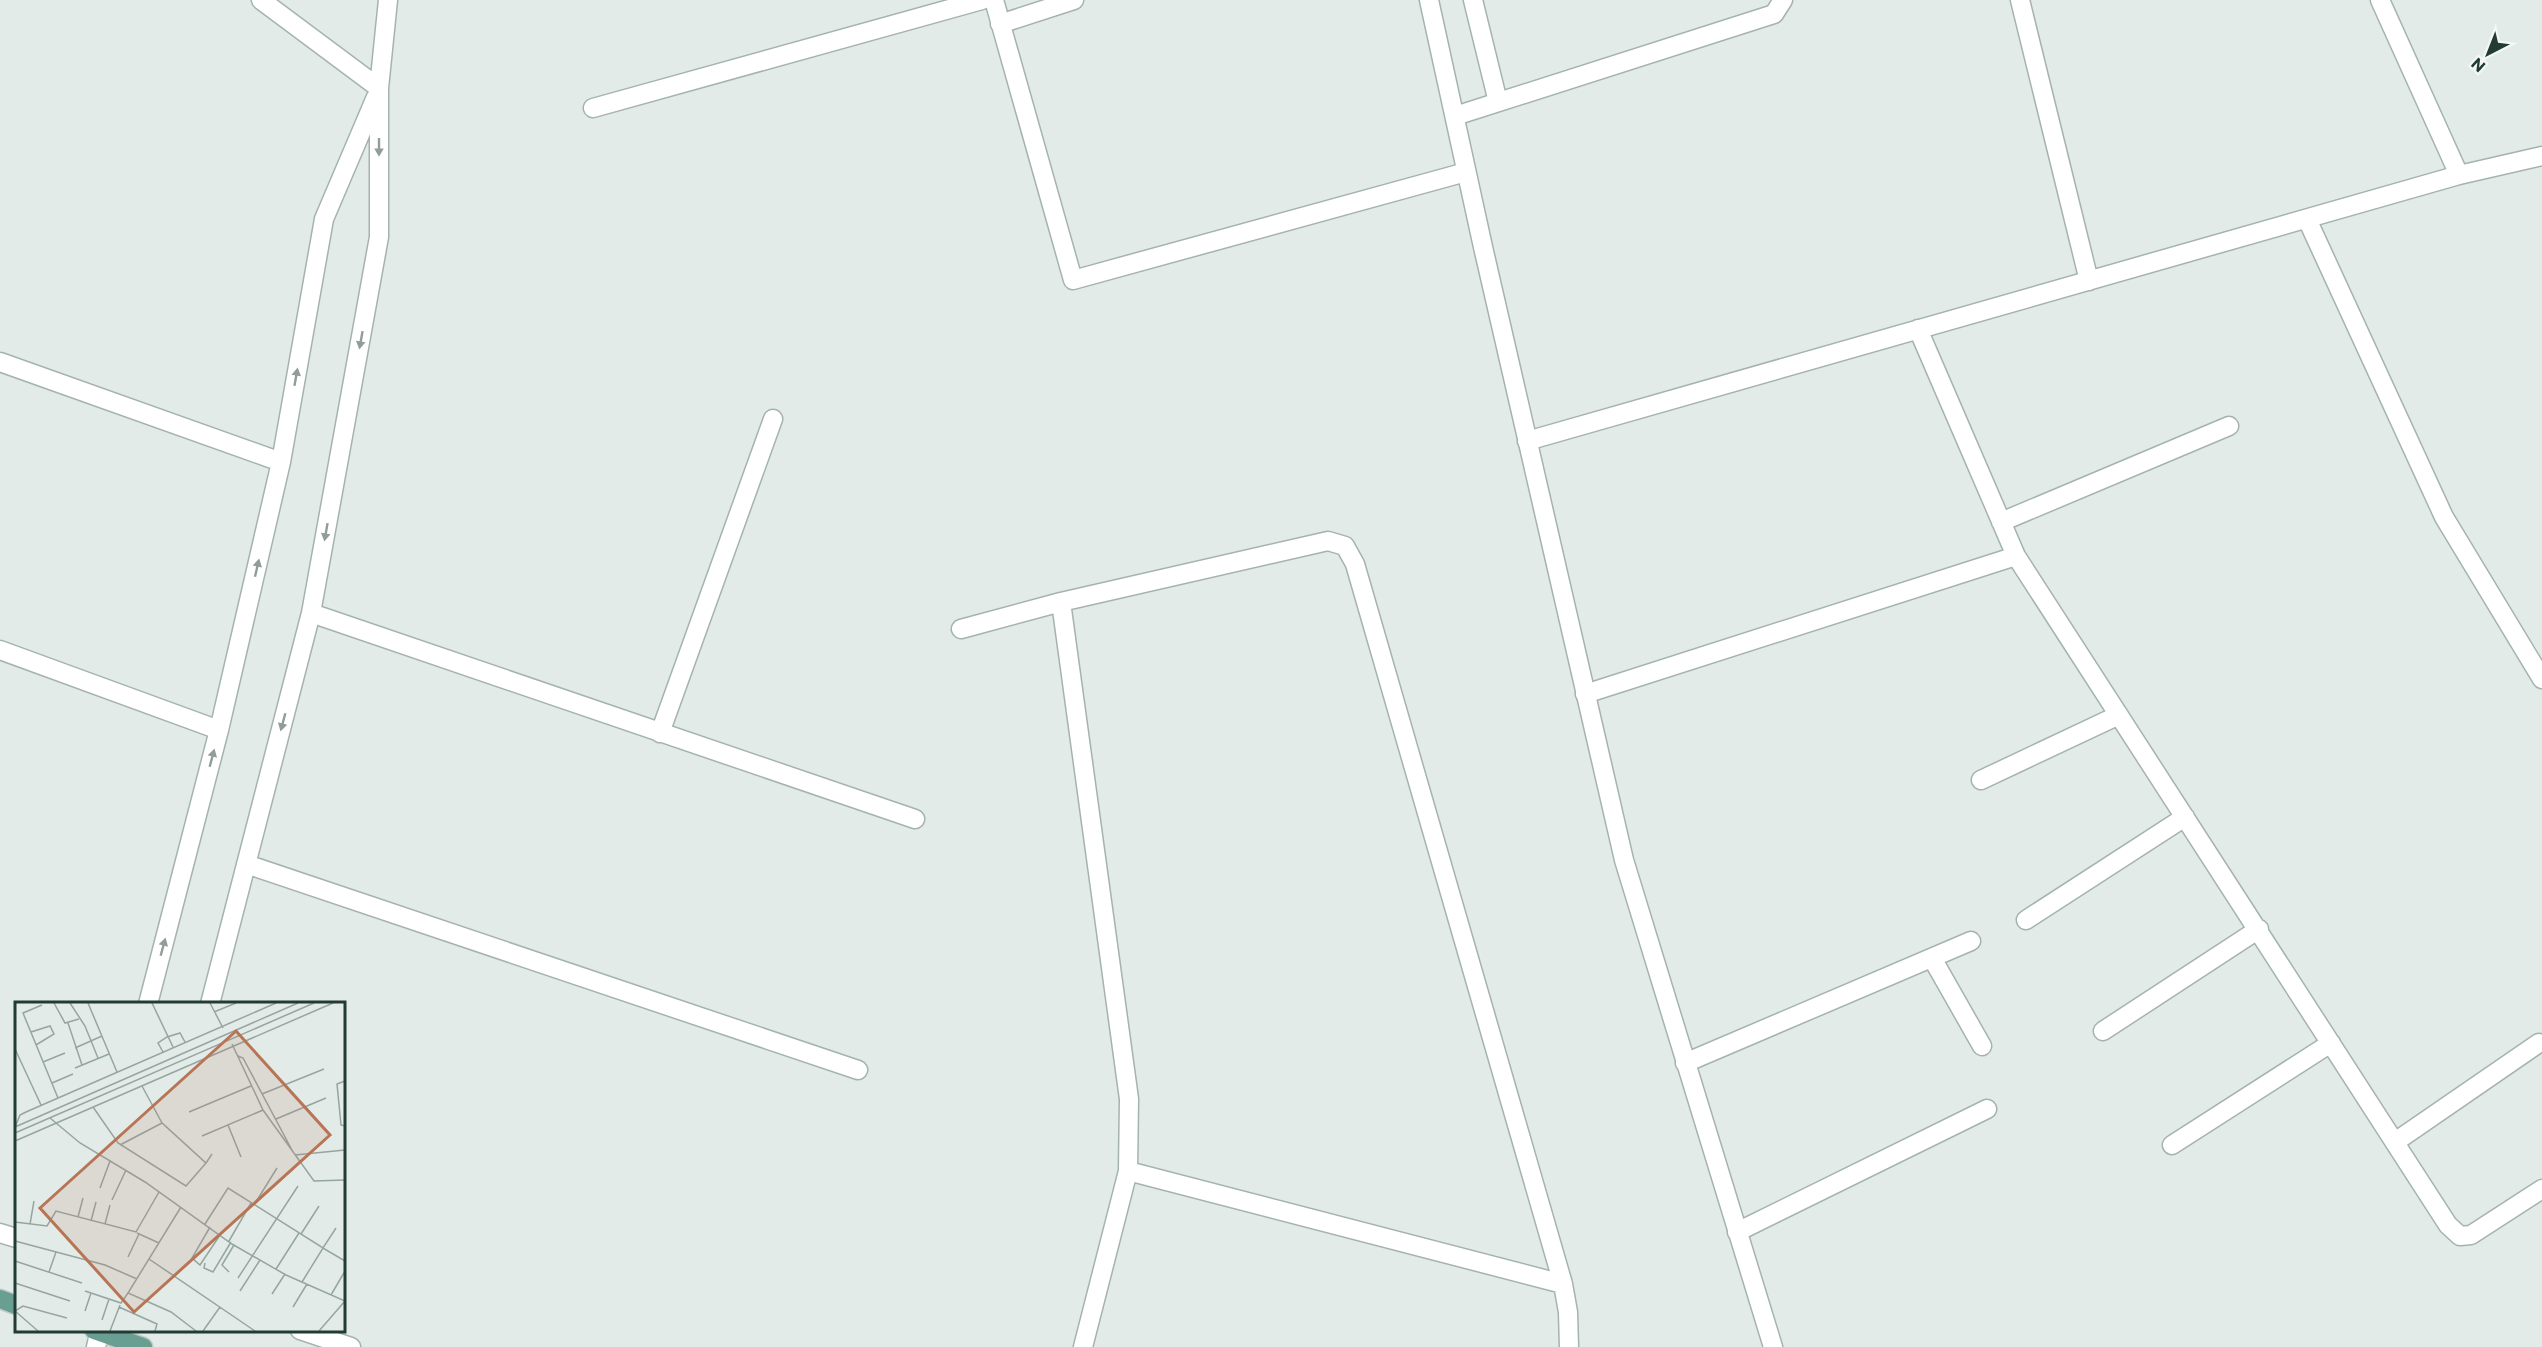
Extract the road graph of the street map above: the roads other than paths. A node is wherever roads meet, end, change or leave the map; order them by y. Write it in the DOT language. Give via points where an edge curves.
graph roads {
  1 [pos="261,0"];
  2 [pos="388,0"];
  3 [pos="982,0"];
  4 [pos="994,0"];
  5 [pos="1074,0"];
  6 [pos="1430,0"];
  7 [pos="1473,0"];
  8 [pos="1783,0"];
  9 [pos="2020,0"];
  10 [pos="2380,0"];
  11 [pos="1000,24"];
  12 [pos="379,88"];
  13 [pos="1498,102"];
  14 [pos="593,108"];
  15 [pos="1455,116"];
  16 [pos="2542,156"];
  17 [pos="1466,172"];
  18 [pos="2459,176"];
  19 [pos="2307,219"];
  20 [pos="2089,281"];
  21 [pos="1918,329"];
  22 [pos="0,362"];
  23 [pos="773,419"];
  24 [pos="2229,426"];
  25 [pos="1527,441"];
  26 [pos="281,462"];
  27 [pos="2001,522"];
  28 [pos="2016,556"];
  29 [pos="1061,602"];
  30 [pos="311,613"];
  31 [pos="961,629"];
  32 [pos="0,650"];
  33 [pos="2542,679"];
  34 [pos="1586,694"];
  35 [pos="2119,715"];
  36 [pos="219,730"];
  37 [pos="660,733"];
  38 [pos="1981,780"];
  39 [pos="2186,817"];
  40 [pos="915,819"];
  41 [pos="246,864"];
  42 [pos="2026,920"];
  43 [pos="2259,929"];
  44 [pos="1971,941"];
  45 [pos="1932,958"];
  46 [pos="149,1002"];
  47 [pos="211,1002"];
  48 [pos="2103,1031"];
  49 [pos="2539,1042"];
  50 [pos="2331,1043"];
  51 [pos="1982,1046"];
  52 [pos="1685,1063"];
  53 [pos="858,1070"];
  54 [pos="1987,1109"];
  55 [pos="2395,1142"];
  56 [pos="2172,1145"];
  57 [pos="1128,1171"];
  58 [pos="2542,1188"];
  59 [pos="1737,1232"];
  60 [pos="0,1233"];
  61 [pos="15,1238"];
  62 [pos="1563,1284"];
  63 [pos="0,1299"];
  64 [pos="15,1305"];
  65 [pos="306,1332"];
  66 [pos="97,1335"];
  67 [pos="143,1347"];
  68 [pos="351,1347"];
  69 [pos="1083,1347"];
  70 [pos="1569,1347"];
  71 [pos="1773,1347"];
  1 -- 12 [label="street"];
  2 -- 12 [label="street"];
  3 -- 14 [label="street"];
  4 -- 11 [label="street"];
  5 -- 11 [label="street"];
  6 -- 15 [label="street"];
  7 -- 13 [label="street"];
  8 -- 13 [label="street" via="1774,14"];
  9 -- 20 [label="street"];
  10 -- 18 [label="street"];
  11 -- 17 [label="street" via="1073,280"];
  26 -- 12 [label="street, one-way" via="324,219"];
  12 -- 30 [label="street, one-way" via="379,237"];
  13 -- 15 [label="street"];
  15 -- 17 [label="street"];
  16 -- 18 [label="street"];
  17 -- 25 [label="street"];
  18 -- 19 [label="street"];
  19 -- 20 [label="street"];
  19 -- 33 [label="street" via="2444,517"];
  20 -- 21 [label="street"];
  21 -- 25 [label="street"];
  21 -- 27 [label="street"];
  22 -- 26 [label="street"];
  23 -- 37 [label="street"];
  24 -- 27 [label="street"];
  25 -- 34 [label="street"];
  36 -- 26 [label="street, one-way"];
  27 -- 28 [label="street"];
  28 -- 34 [label="street"];
  28 -- 35 [label="street"];
  29 -- 31 [label="street"];
  29 -- 57 [label="street" via="1129,1099"];
  29 -- 62 [label="street" via="1328,541 1345,546 1355,564"];
  30 -- 37 [label="street"];
  30 -- 41 [label="street, one-way"];
  32 -- 36 [label="street"];
  34 -- 52 [label="street" via="1624,860"];
  35 -- 38 [label="street"];
  35 -- 39 [label="street"];
  46 -- 36 [label="street, one-way"];
  37 -- 40 [label="street"];
  39 -- 42 [label="street"];
  39 -- 43 [label="street"];
  41 -- 47 [label="street"];
  41 -- 53 [label="street"];
  43 -- 48 [label="street"];
  43 -- 50 [label="street"];
  44 -- 45 [label="street"];
  45 -- 51 [label="street"];
  45 -- 52 [label="street"];
  49 -- 55 [label="street"];
  50 -- 55 [label="street"];
  50 -- 56 [label="street"];
  52 -- 59 [label="street"];
  54 -- 59 [label="street"];
  55 -- 58 [label="street" via="2448,1225 2460,1236 2471,1235"];
  57 -- 62 [label="street"];
  57 -- 69 [label="street"];
  59 -- 71 [label="street"];
  60 -- 61 [label="street"];
  62 -- 70 [label="street"];
  63 -- 64 [label="main road"];
  65 -- 68 [label="street"];
  66 -- 67 [label="main road"];
}
